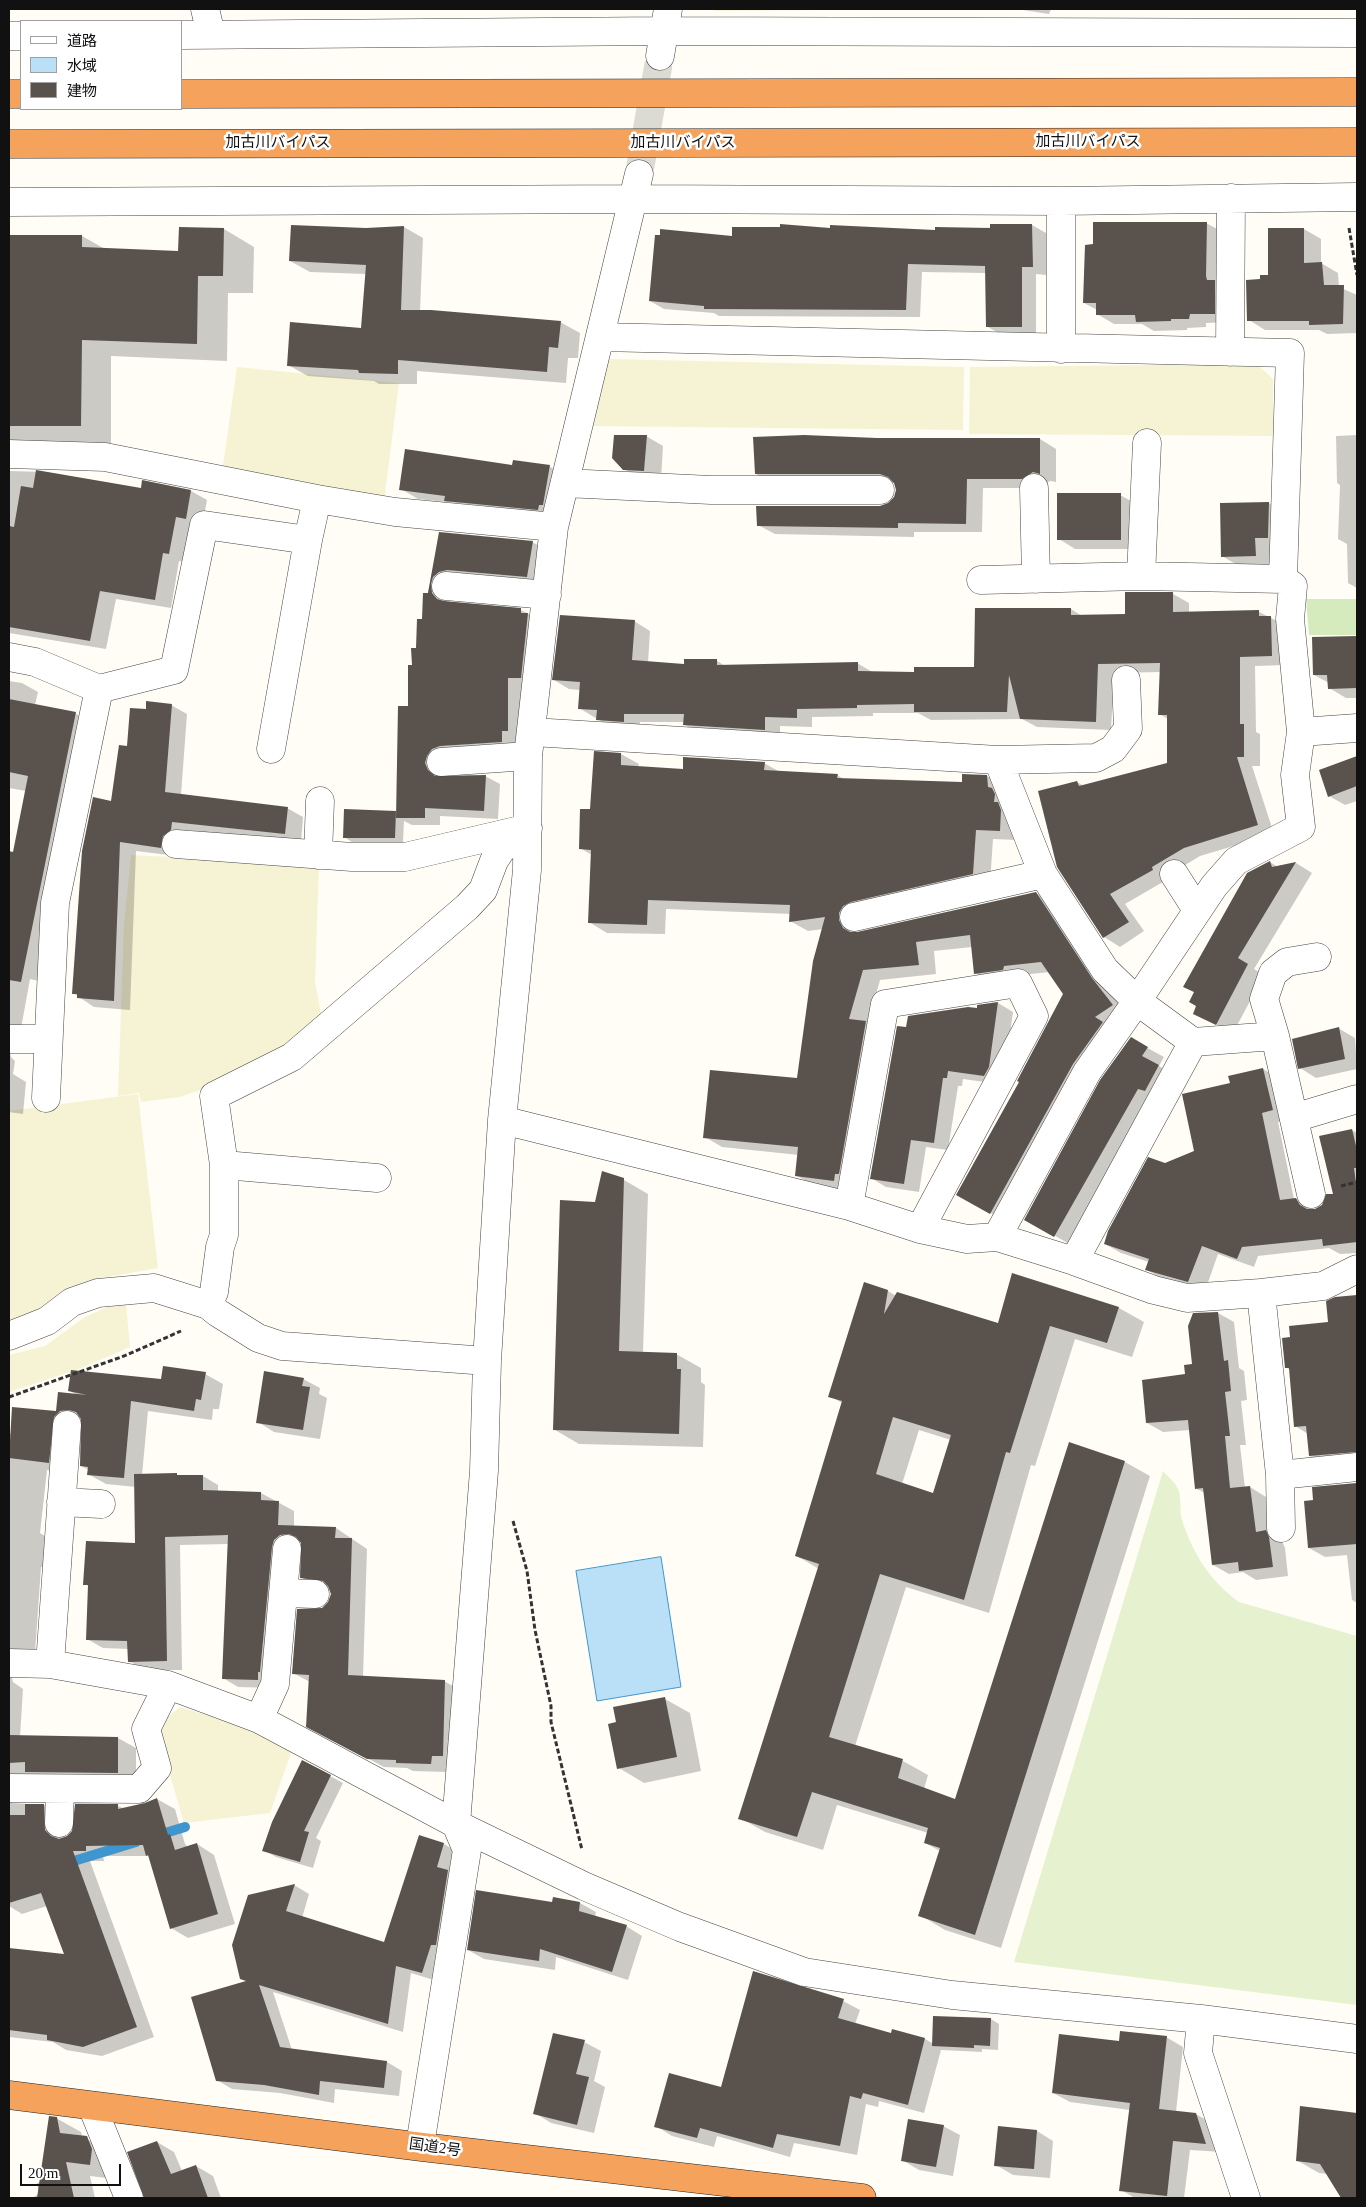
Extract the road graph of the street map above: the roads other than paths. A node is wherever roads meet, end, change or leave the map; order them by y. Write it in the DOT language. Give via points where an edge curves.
graph roads {
  1 [pos="208,22"];
  2 [pos="664,32"];
  3 [pos="1357,33"];
  4 [pos="182,35"];
  5 [pos="1357,92"];
  6 [pos="182,94"];
  7 [pos="1357,142"];
  8 [pos="9,144"];
  9 [pos="637,186"];
  10 [pos="1350,197"];
  11 [pos="1231,198"];
  12 [pos="1061,201"];
  13 [pos="9,202"];
  14 [pos="600,337"];
  15 [pos="1061,349"];
  16 [pos="1230,352"];
  17 [pos="1147,443"];
  18 [pos="9,454"];
  19 [pos="565,483"];
  20 [pos="1034,488"];
  21 [pos="880,490"];
  22 [pos="317,499"];
  23 [pos="554,527"];
  24 [pos="308,540"];
  25 [pos="1141,576"];
  26 [pos="1036,579"];
  27 [pos="1283,579"];
  28 [pos="981,580"];
  29 [pos="446,586"];
  30 [pos="547,595"];
  31 [pos="9,657"];
  32 [pos="1126,680"];
  33 [pos="99,689"];
  34 [pos="1357,728"];
  35 [pos="1301,732"];
  36 [pos="530,744"];
  37 [pos="271,749"];
  38 [pos="998,760"];
  39 [pos="441,762"];
  40 [pos="320,801"];
  41 [pos="528,828"];
  42 [pos="176,844"];
  43 [pos="318,855"];
  44 [pos="1043,874"];
  45 [pos="1174,874"];
  46 [pos="1197,910"];
  47 [pos="854,917"];
  48 [pos="1317,957"];
  49 [pos="1137,1001"];
  50 [pos="1275,1036"];
  51 [pos="48,1038"];
  52 [pos="9,1039"];
  53 [pos="1193,1042"];
  54 [pos="46,1098"];
  55 [pos="1357,1099"];
  56 [pos="1294,1118"];
  57 [pos="502,1120"];
  58 [pos="224,1165"];
  59 [pos="377,1178"];
  60 [pos="1311,1194"];
  61 [pos="849,1206"];
  62 [pos="920,1229"];
  63 [pos="997,1237"];
  64 [pos="1074,1261"];
  65 [pos="1357,1269"];
  66 [pos="1261,1293"];
  67 [pos="213,1309"];
  68 [pos="9,1336"];
  69 [pos="487,1361"];
  70 [pos="67,1425"];
  71 [pos="1357,1467"];
  72 [pos="1280,1475"];
  73 [pos="61,1502"];
  74 [pos="101,1504"];
  75 [pos="1281,1528"];
  76 [pos="286,1550"];
  77 [pos="283,1594"];
  78 [pos="315,1594"];
  79 [pos="9,1664"];
  80 [pos="50,1664"];
  81 [pos="168,1685"];
  82 [pos="259,1719"];
  83 [pos="9,1788"];
  84 [pos="60,1788"];
  85 [pos="59,1822"];
  86 [pos="456,1824"];
  87 [pos="1201,2020"];
  88 [pos="1357,2039"];
  89 [pos="9,2095"];
  90 [pos="92,2106"];
  91 [pos="420,2145"];
  92 [pos="129,2198"];
  93 [pos="862,2198"];
  94 [pos="1246,2198"];
  1 -- 2 [label="street"];
  1 -- 4 [label="street"];
  2 -- 3 [label="street"];
  5 -- 6 [label="highway"];
  7 -- 8 [label="highway, 加古川バイパス"];
  9 -- 12 [label="street"];
  9 -- 13 [label="street"];
  9 -- 14 [label="street"];
  10 -- 11 [label="street"];
  11 -- 12 [label="street"];
  11 -- 16 [label="street"];
  12 -- 15 [label="street"];
  14 -- 15 [label="street"];
  14 -- 19 [label="street"];
  15 -- 16 [label="street"];
  16 -- 27 [label="street" via="1290,353"];
  17 -- 25 [label="street"];
  18 -- 22 [label="street" via="105,457"];
  19 -- 21 [label="street" via="711,490"];
  19 -- 23 [label="street"];
  20 -- 26 [label="street"];
  22 -- 23 [label="street" via="395,512"];
  22 -- 24 [label="street"];
  23 -- 30 [label="street"];
  24 -- 33 [label="street" via="204,525 174,670"];
  24 -- 37 [label="street"];
  25 -- 26 [label="street"];
  25 -- 27 [label="street"];
  26 -- 28 [label="street"];
  27 -- 35 [label="street" via="1293,586 1290,619"];
  29 -- 30 [label="street"];
  30 -- 36 [label="street"];
  31 -- 33 [label="street" via="35,662"];
  32 -- 38 [label="street" via="1128,729 1113,749 1096,758"];
  33 -- 51 [label="street" via="55,903"];
  34 -- 35 [label="street"];
  35 -- 46 [label="street" via="1295,775 1301,827 1236,860"];
  36 -- 38 [label="street"];
  36 -- 39 [label="street"];
  36 -- 41 [label="street"];
  38 -- 44 [label="street"];
  40 -- 43 [label="street"];
  41 -- 43 [label="street" via="405,857"];
  41 -- 57 [label="street" via="527,870"];
  41 -- 58 [label="street" via="501,850 483,890 467,908 292,1057 214,1096"];
  42 -- 43 [label="street"];
  44 -- 47 [label="street"];
  44 -- 49 [label="street" via="1105,970"];
  45 -- 46 [label="street"];
  46 -- 49 [label="street"];
  48 -- 50 [label="street" via="1287,962 1273,973 1264,1000"];
  49 -- 53 [label="street"];
  49 -- 63 [label="street" via="1087,1072"];
  50 -- 53 [label="street"];
  50 -- 56 [label="street"];
  51 -- 52 [label="street"];
  51 -- 54 [label="street"];
  53 -- 64 [label="street"];
  55 -- 56 [label="street"];
  56 -- 60 [label="street"];
  57 -- 61 [label="street"];
  57 -- 69 [label="street"];
  58 -- 59 [label="street"];
  58 -- 67 [label="street" via="224,1235"];
  61 -- 62 [label="street"];
  61 -- 62 [label="street" via="885,1004 1018,983 1034,1016"];
  62 -- 63 [label="street" via="967,1239"];
  63 -- 64 [label="street"];
  64 -- 66 [label="street" via="1154,1290 1187,1298"];
  65 -- 66 [label="street" via="1323,1286"];
  66 -- 72 [label="street"];
  67 -- 68 [label="street" via="154,1288 98,1293 72,1302 47,1321"];
  67 -- 69 [label="street" via="258,1338 282,1346"];
  69 -- 86 [label="street" via="484,1471"];
  70 -- 73 [label="street"];
  71 -- 72 [label="street"];
  72 -- 75 [label="street"];
  73 -- 74 [label="street"];
  73 -- 80 [label="street"];
  76 -- 77 [label="street"];
  77 -- 78 [label="street"];
  77 -- 82 [label="street" via="275,1684"];
  79 -- 80 [label="street"];
  80 -- 81 [label="street"];
  81 -- 82 [label="street"];
  81 -- 84 [label="street" via="146,1729 157,1768 139,1789"];
  82 -- 86 [label="street"];
  83 -- 84 [label="street"];
  84 -- 85 [label="street"];
  86 -- 87 [label="street" via="584,1886 680,1927 804,1972 952,1994"];
  86 -- 91 [label="street" via="467,1850"];
  87 -- 88 [label="street"];
  87 -- 94 [label="street" via="1198,2053"];
  89 -- 90 [label="highway, 国道2号"];
  90 -- 91 [label="highway, 国道2号"];
  90 -- 92 [label="street"];
  91 -- 93 [label="highway, 国道2号"];
}
